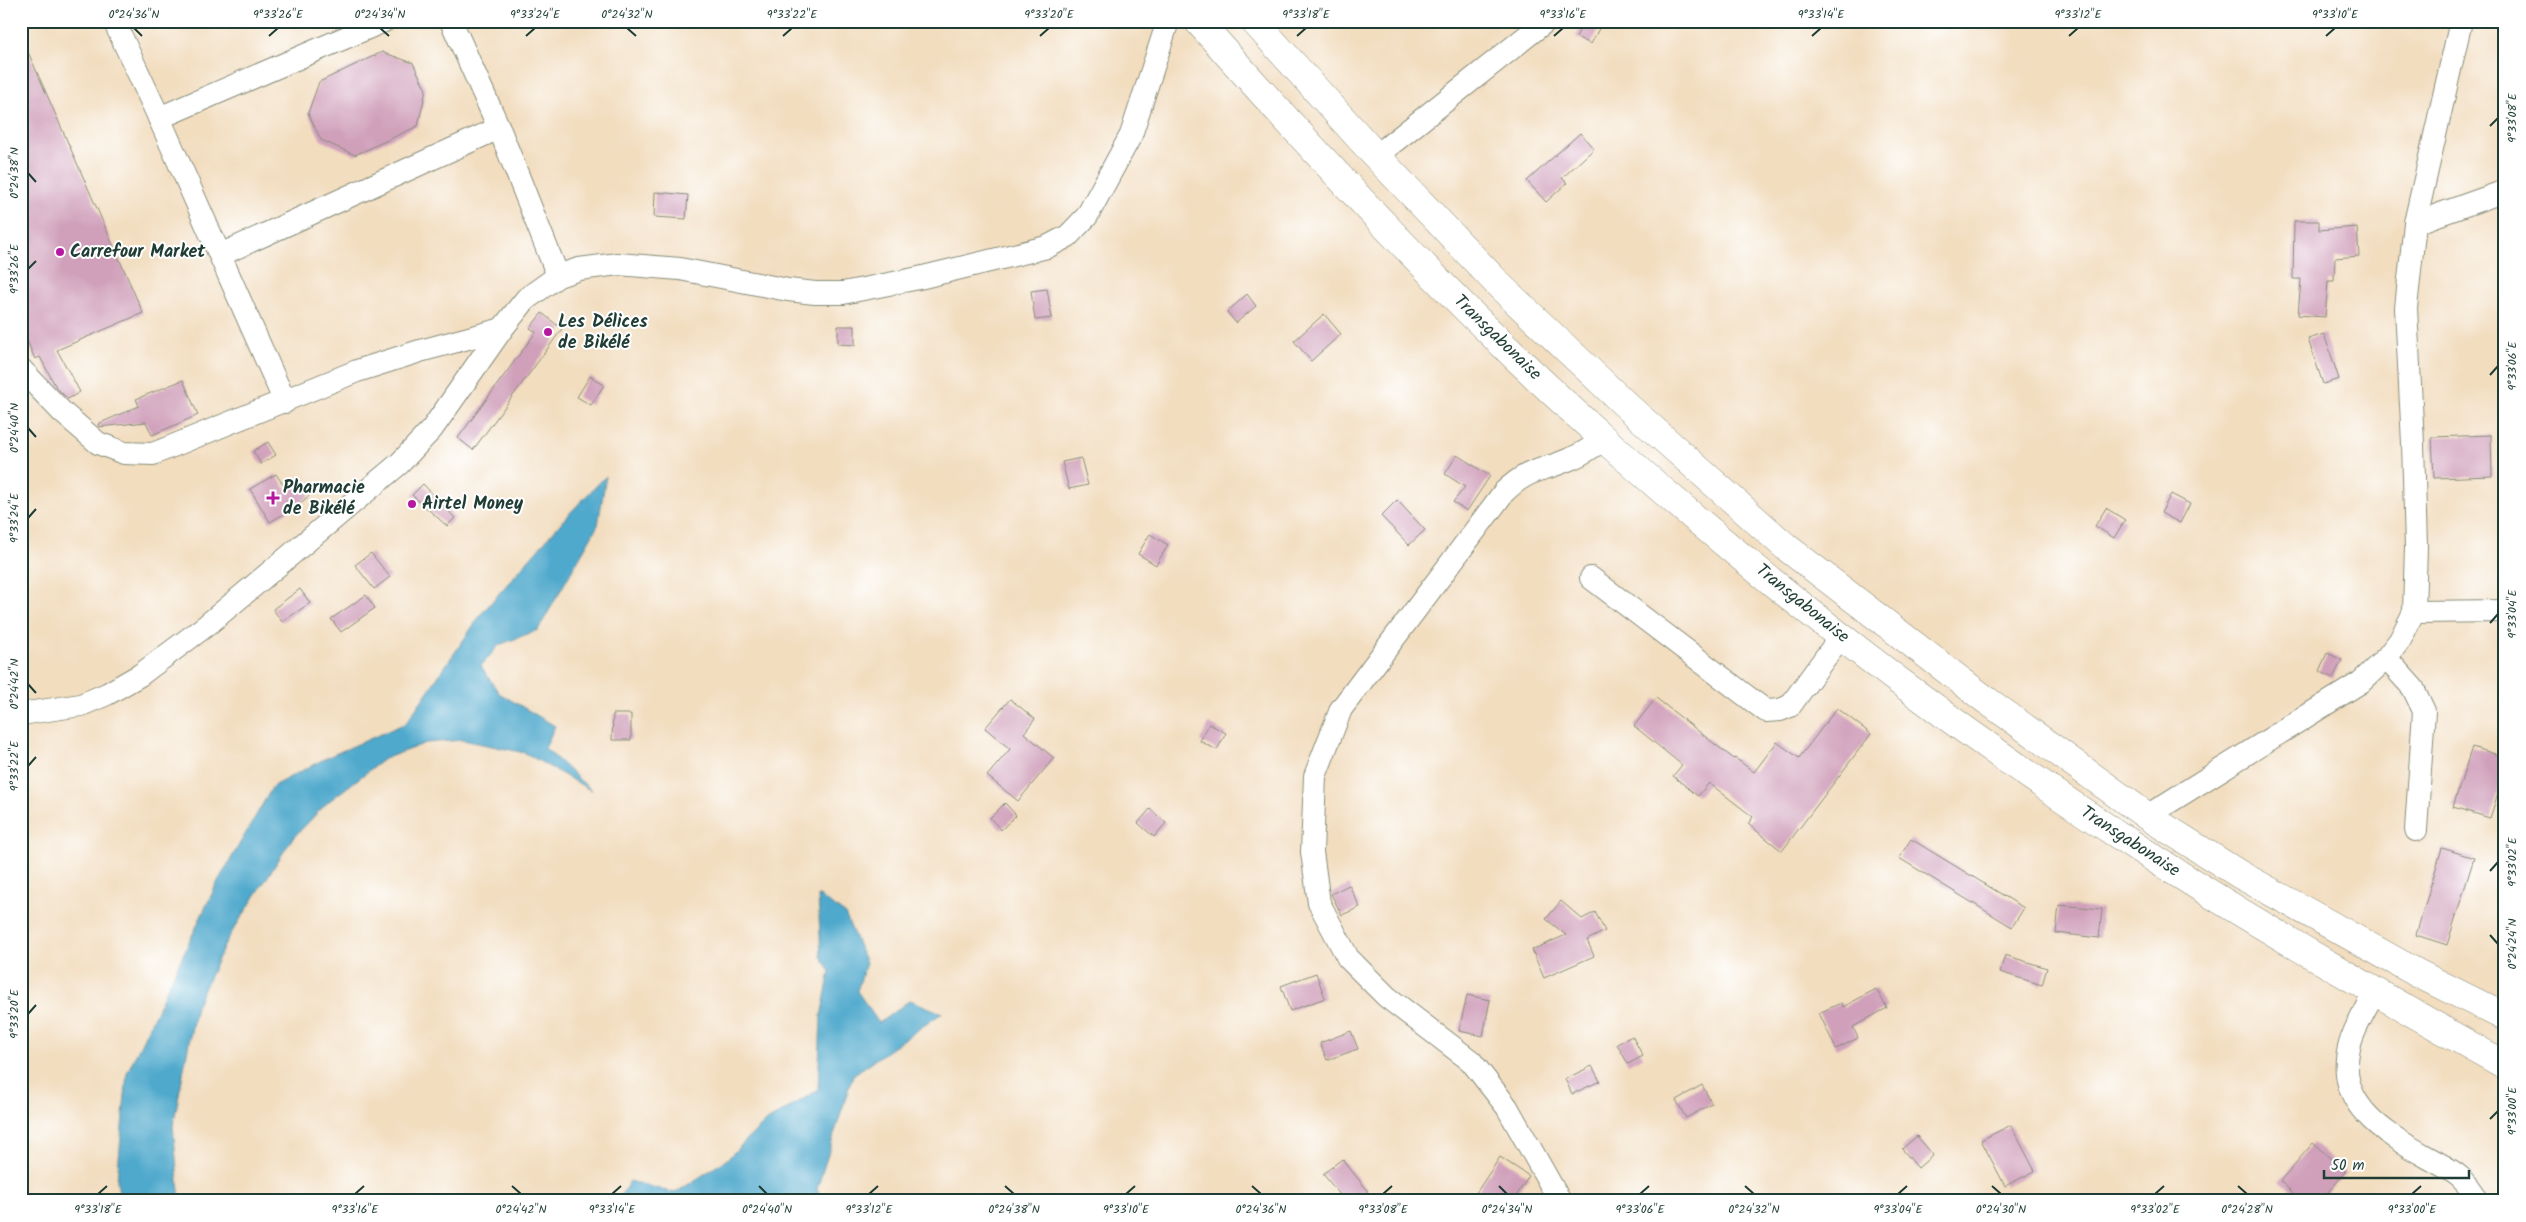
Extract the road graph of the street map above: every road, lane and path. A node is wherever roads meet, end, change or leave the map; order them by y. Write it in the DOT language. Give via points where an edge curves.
graph roads {
  1 [pos="114,21"];
  2 [pos="384,21"];
  3 [pos="451,21"];
  4 [pos="1168,21"];
  5 [pos="1198,21"];
  6 [pos="1254,21"];
  7 [pos="1546,21"];
  8 [pos="2461,21"];
  9 [pos="159,118"];
  10 [pos="499,128"];
  11 [pos="1376,156"];
  12 [pos="2505,191"];
  13 [pos="2415,223"];
  14 [pos="220,254"];
  15 [pos="558,276"];
  16 [pos="502,330"];
  17 [pos="21,369"];
  18 [pos="284,402"];
  19 [pos="1604,439"];
  20 [pos="1590,578"];
  21 [pos="2505,611"];
  22 [pos="2414,612"];
  23 [pos="1841,636"];
  24 [pos="2386,658"];
  25 [pos="21,714"];
  26 [pos="2147,816"];
  27 [pos="2416,830"];
  28 [pos="2374,992"];
  29 [pos="2505,1017"];
  30 [pos="2505,1065"];
  31 [pos="1560,1201"];
  32 [pos="2478,1201"];
  1 -- 9 [label="street"];
  2 -- 9 [label="street"];
  3 -- 10 [label="street"];
  4 -- 15 [label="street" via="1131,135 1104,189 1087,216 1068,236 1047,247 843,293 788,290 680,269 618,264 579,268"];
  5 -- 19 [label="highway, Transgabonaise" via="1415,256 1483,326"];
  6 -- 11 [label="highway, Transgabonaise"];
  7 -- 11 [label="street"];
  8 -- 13 [label="street"];
  9 -- 14 [label="street"];
  10 -- 14 [label="street"];
  10 -- 15 [label="street"];
  11 -- 26 [label="highway, Transgabonaise" via="1502,288 1628,407 1786,547 1982,697"];
  12 -- 13 [label="street"];
  13 -- 22 [label="street" via="2406,308 2416,547"];
  14 -- 18 [label="street"];
  15 -- 16 [label="street" via="526,299"];
  16 -- 18 [label="street" via="357,371"];
  16 -- 25 [label="street" via="432,429 400,463 207,625 140,675 107,694 81,705"];
  17 -- 18 [label="street" via="98,444 124,453 153,454"];
  19 -- 23 [label="highway, Transgabonaise" via="1685,510"];
  19 -- 31 [label="street" via="1584,453 1525,474 1504,492 1341,709 1315,776 1312,852 1319,904 1348,958 1387,997 1471,1061 1507,1107"];
  20 -- 23 [label="street" via="1766,711 1790,706"];
  21 -- 22 [label="street"];
  22 -- 24 [label="street" via="2400,640"];
  23 -- 28 [label="highway, Transgabonaise" via="1930,704 2086,814 2196,886"];
  24 -- 26 [label="street" via="2361,682"];
  24 -- 27 [label="street" via="2413,688 2424,711"];
  26 -- 29 [label="highway, Transgabonaise" via="2248,879"];
  28 -- 30 [label="highway, Transgabonaise"];
  28 -- 32 [label="street" via="2350,1044 2346,1072 2353,1098 2371,1120 2464,1179"];
}
